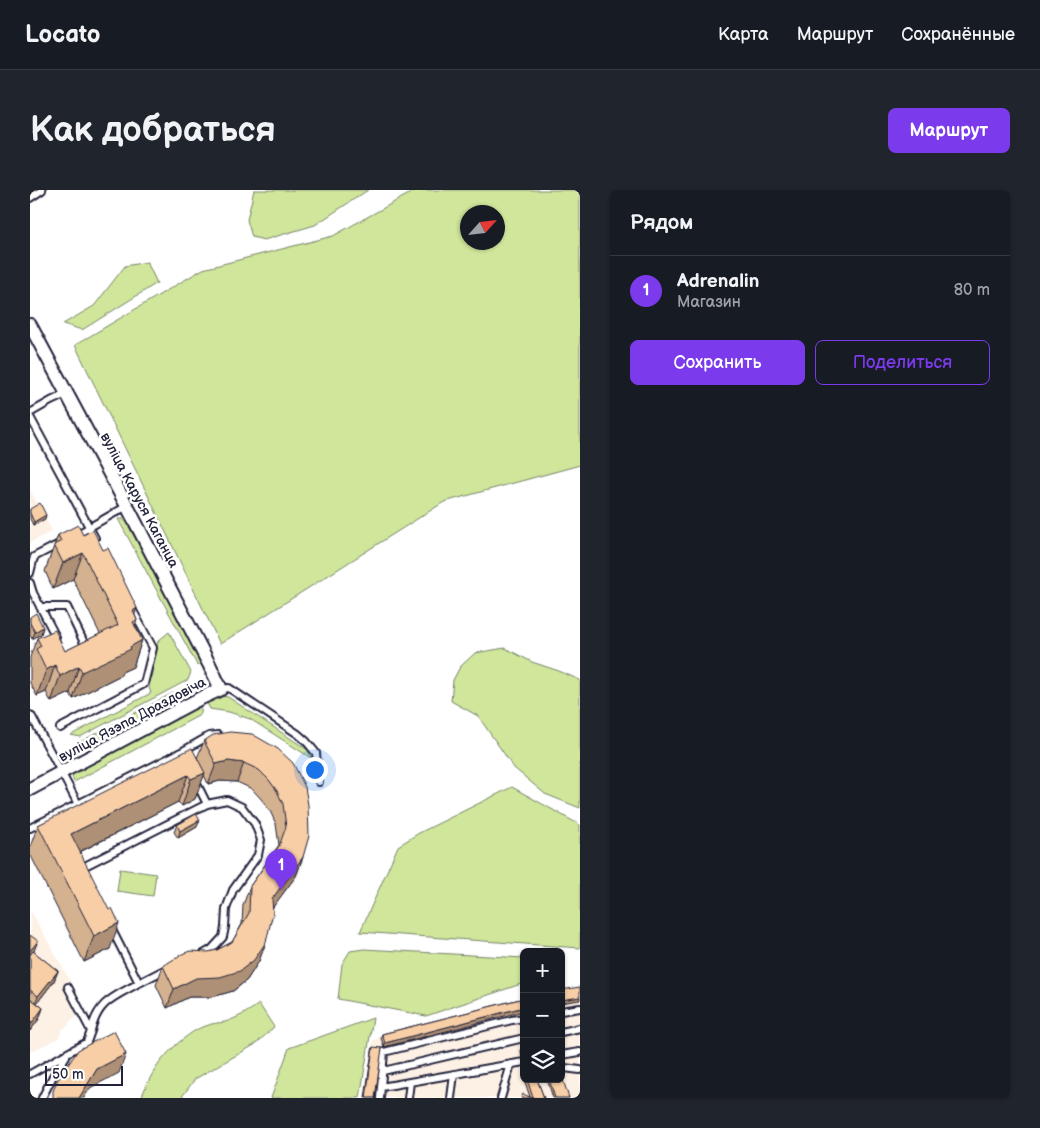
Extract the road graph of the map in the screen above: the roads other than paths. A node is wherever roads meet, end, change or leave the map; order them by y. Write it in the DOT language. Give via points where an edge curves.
graph roads {
  1 [pos="42,190"];
  2 [pos="30,198"];
  3 [pos="30,325"];
  4 [pos="66,394"];
  5 [pos="30,413"];
  6 [pos="30,417"];
  7 [pos="127,506"];
  8 [pos="90,528"];
  9 [pos="98,545"];
  10 [pos="30,572"];
  11 [pos="30,583"];
  12 [pos="130,604"];
  13 [pos="40,607"];
  14 [pos="60,644"];
  15 [pos="80,651"];
  16 [pos="221,689"];
  17 [pos="30,715"];
  18 [pos="60,728"];
  19 [pos="223,736"];
  20 [pos="62,772"];
  21 [pos="194,779"];
  22 [pos="319,782"];
  23 [pos="30,789"];
  24 [pos="78,804"];
  25 [pos="207,804"];
  26 [pos="30,828"];
  27 [pos="85,876"];
  28 [pos="110,927"];
  29 [pos="192,961"];
  30 [pos="172,965"];
  31 [pos="139,983"];
  32 [pos="68,987"];
  33 [pos="580,1008"];
  34 [pos="565,1010"];
  35 [pos="520,1019"];
  36 [pos="580,1028"];
  37 [pos="91,1031"];
  38 [pos="565,1031"];
  39 [pos="520,1039"];
  40 [pos="580,1052"];
  41 [pos="68,1054"];
  42 [pos="565,1054"];
  43 [pos="520,1063"];
  44 [pos="511,1064"];
  45 [pos="565,1068"];
  46 [pos="580,1070"];
  47 [pos="383,1071"];
  48 [pos="30,1074"];
  49 [pos="454,1074"];
  50 [pos="410,1082"];
  51 [pos="381,1087"];
  52 [pos="42,1098"];
  53 [pos="380,1098"];
  54 [pos="408,1098"];
  55 [pos="451,1098"];
  56 [pos="501,1098"];
  1 -- 2 [label="lane"];
  3 -- 4 [label="street, вуліца Каруся Каганца"];
  4 -- 5 [label="lane"];
  4 -- 7 [label="street, вуліца Каруся Каганца"];
  6 -- 8 [label="lane"];
  7 -- 8 [label="lane"];
  7 -- 16 [label="street, вуліца Каруся Каганца"];
  8 -- 9 [label="lane"];
  8 -- 10 [label="lane" via="34,557"];
  11 -- 13 [label="lane"];
  12 -- 18 [label="lane" via="153,648 144,684"];
  13 -- 14 [label="lane"];
  13 -- 15 [label="lane" via="66,608 86,647"];
  16 -- 20 [label="street, вуліца Язэпа Драздовіча"];
  16 -- 22 [label="lane" via="229,688 306,740 316,753"];
  17 -- 20 [label="lane"];
  19 -- 24 [label="lane" via="209,736 182,754"];
  20 -- 23 [label="street, вуліца Язэпа Драздовіча"];
  20 -- 24 [label="lane"];
  21 -- 25 [label="lane"];
  24 -- 26 [label="lane"];
  25 -- 27 [label="lane" via="81,868"];
  25 -- 29 [label="lane" via="228,800 242,807 255,824 261,840 258,855 234,890 226,909 223,938 212,950"];
  28 -- 31 [label="lane"];
  30 -- 31 [label="lane"];
  31 -- 37 [label="lane" via="109,1000 94,1018"];
  32 -- 37 [label="lane"];
  33 -- 34 [label="lane"];
  35 -- 47 [label="lane" via="384,1052"];
  36 -- 38 [label="lane"];
  37 -- 41 [label="lane" via="87,1042"];
  39 -- 47 [label="lane"];
  40 -- 42 [label="lane"];
  41 -- 48 [label="lane"];
  41 -- 52 [label="lane"];
  43 -- 44 [label="lane"];
  44 -- 49 [label="lane"];
  44 -- 56 [label="lane"];
  45 -- 46 [label="lane"];
  47 -- 51 [label="lane"];
  49 -- 50 [label="lane"];
  49 -- 55 [label="lane"];
  50 -- 51 [label="lane"];
  50 -- 54 [label="lane"];
  51 -- 53 [label="lane"];
}
